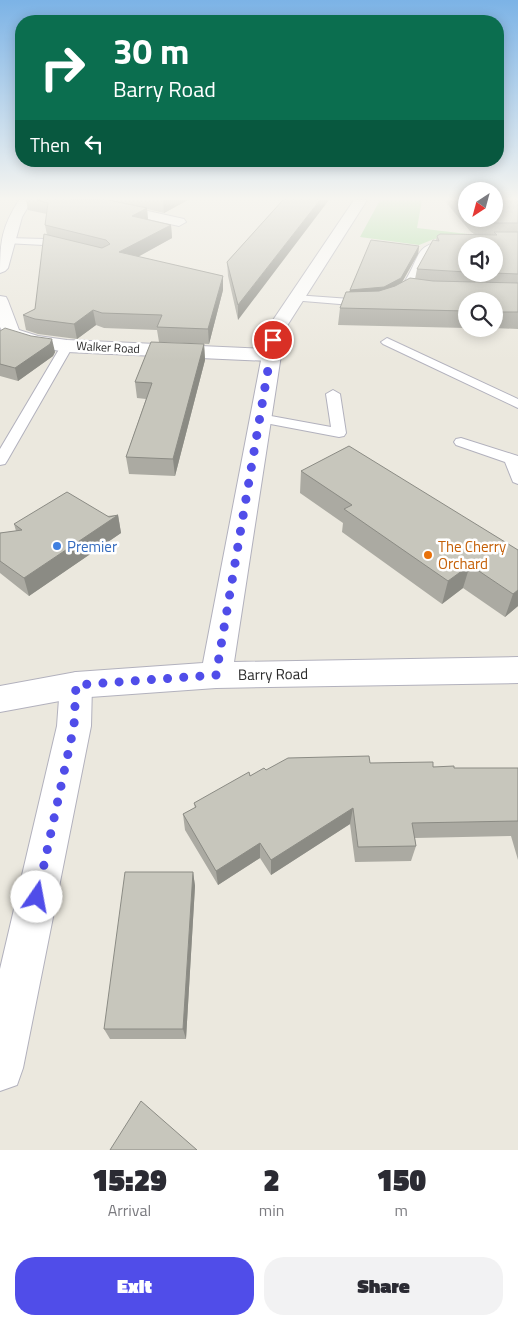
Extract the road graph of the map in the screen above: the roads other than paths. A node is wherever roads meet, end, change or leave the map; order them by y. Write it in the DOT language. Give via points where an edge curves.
graph roads {
  1 [pos="4,254"];
  2 [pos="325,254"];
  3 [pos="425,254"];
  4 [pos="0,268"];
  5 [pos="295,298"];
  6 [pos="388,299"];
  7 [pos="0,301"];
  8 [pos="377,302"];
  9 [pos="387,342"];
  10 [pos="67,346"];
  11 [pos="270,355"];
  12 [pos="333,394"];
  13 [pos="518,404"];
  14 [pos="260,418"];
  15 [pos="461,442"];
  16 [pos="515,459"];
  17 [pos="0,461"];
  18 [pos="518,479"];
  19 [pos="518,670"];
  20 [pos="216,675"];
  21 [pos="76,685"];
  22 [pos="0,699"];
  23 [pos="0,1068"];
  1 -- 4 [label="street"];
  2 -- 5 [label="street"];
  3 -- 6 [label="lane" via="409,290"];
  5 -- 8 [label="lane" via="354,304"];
  5 -- 11 [label="street" via="276,329"];
  7 -- 10 [label="street, Walker Road" via="11,333"];
  9 -- 13 [label="lane"];
  10 -- 11 [label="street, Walker Road"];
  10 -- 17 [label="lane"];
  11 -- 14 [label="street"];
  12 -- 14 [label="lane" via="339,433"];
  14 -- 20 [label="street"];
  15 -- 16 [label="lane"];
  16 -- 18 [label="lane"];
  19 -- 20 [label="street, Barry Road"];
  20 -- 21 [label="street, Barry Road"];
  21 -- 22 [label="street, Barry Road"];
  21 -- 23 [label="street" via="74,726"];
}
